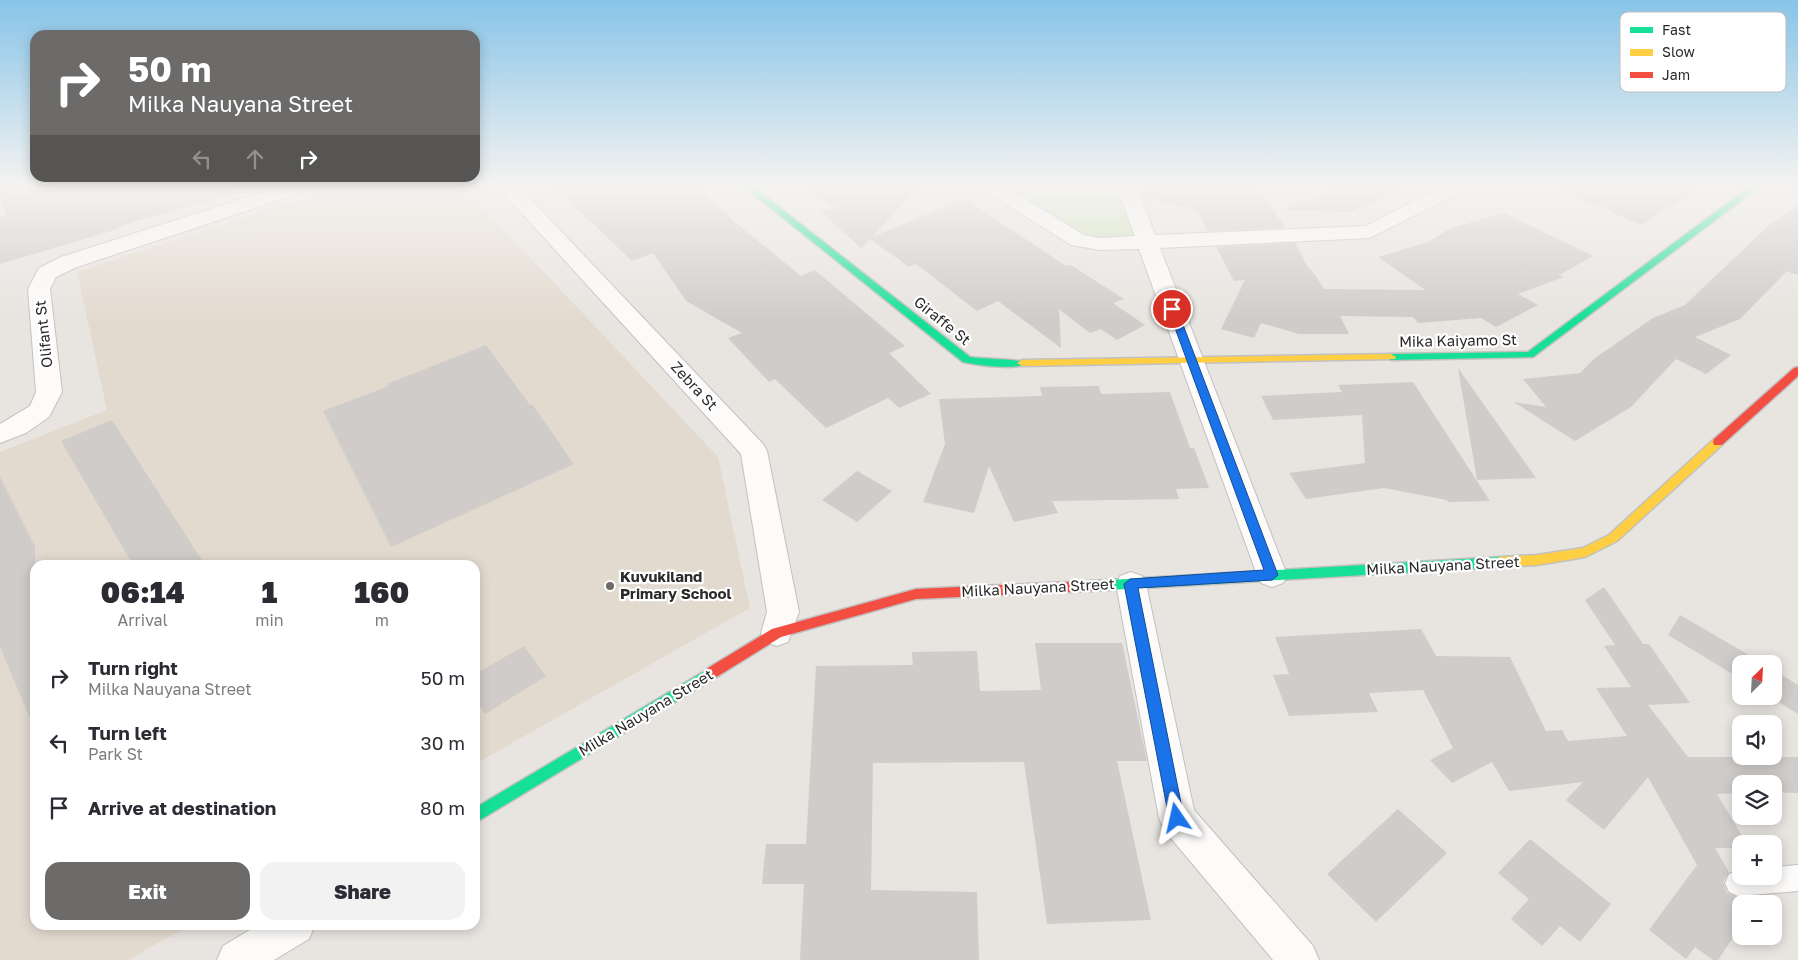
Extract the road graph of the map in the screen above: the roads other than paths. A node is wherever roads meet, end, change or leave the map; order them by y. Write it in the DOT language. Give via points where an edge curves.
graph roads {
  1 [pos="168,230"];
  2 [pos="548,230"];
  3 [pos="803,230"];
  4 [pos="1060,230"];
  5 [pos="1143,230"];
  6 [pos="1374,230"];
  7 [pos="1698,230"];
  8 [pos="1148,243"];
  9 [pos="1191,359"];
  10 [pos="1798,370"];
  11 [pos="0,434"];
  12 [pos="1272,575"];
  13 [pos="1130,584"];
  14 [pos="777,633"];
  15 [pos="480,813"];
  16 [pos="1798,878"];
  17 [pos="1782,879"];
  18 [pos="287,930"];
  19 [pos="237,960"];
  20 [pos="1300,960"];
  1 -- 11 [label="street, Olifant St" via="69,262 47,273 39,289 49,392 40,411"];
  2 -- 14 [label="street, Zebra St" via="754,451 783,612"];
  3 -- 9 [label="street, Giraffe St" via="967,360 991,363"];
  4 -- 8 [label="street" via="1089,244"];
  5 -- 8 [label="street"];
  6 -- 8 [label="street"];
  7 -- 9 [label="street, Mika Kaiyamo St" via="1530,355"];
  8 -- 9 [label="street"];
  9 -- 12 [label="street"];
  10 -- 12 [label="street, Milka Nauyana Street" via="1613,538 1585,552 1537,560"];
  12 -- 13 [label="street, Milka Nauyana Street"];
  13 -- 14 [label="street, Milka Nauyana Street" via="916,594"];
  13 -- 20 [label="street" via="1177,818"];
  14 -- 15 [label="street, Milka Nauyana Street"];
  16 -- 17 [label="lane"];
  18 -- 19 [label="street"];
}
